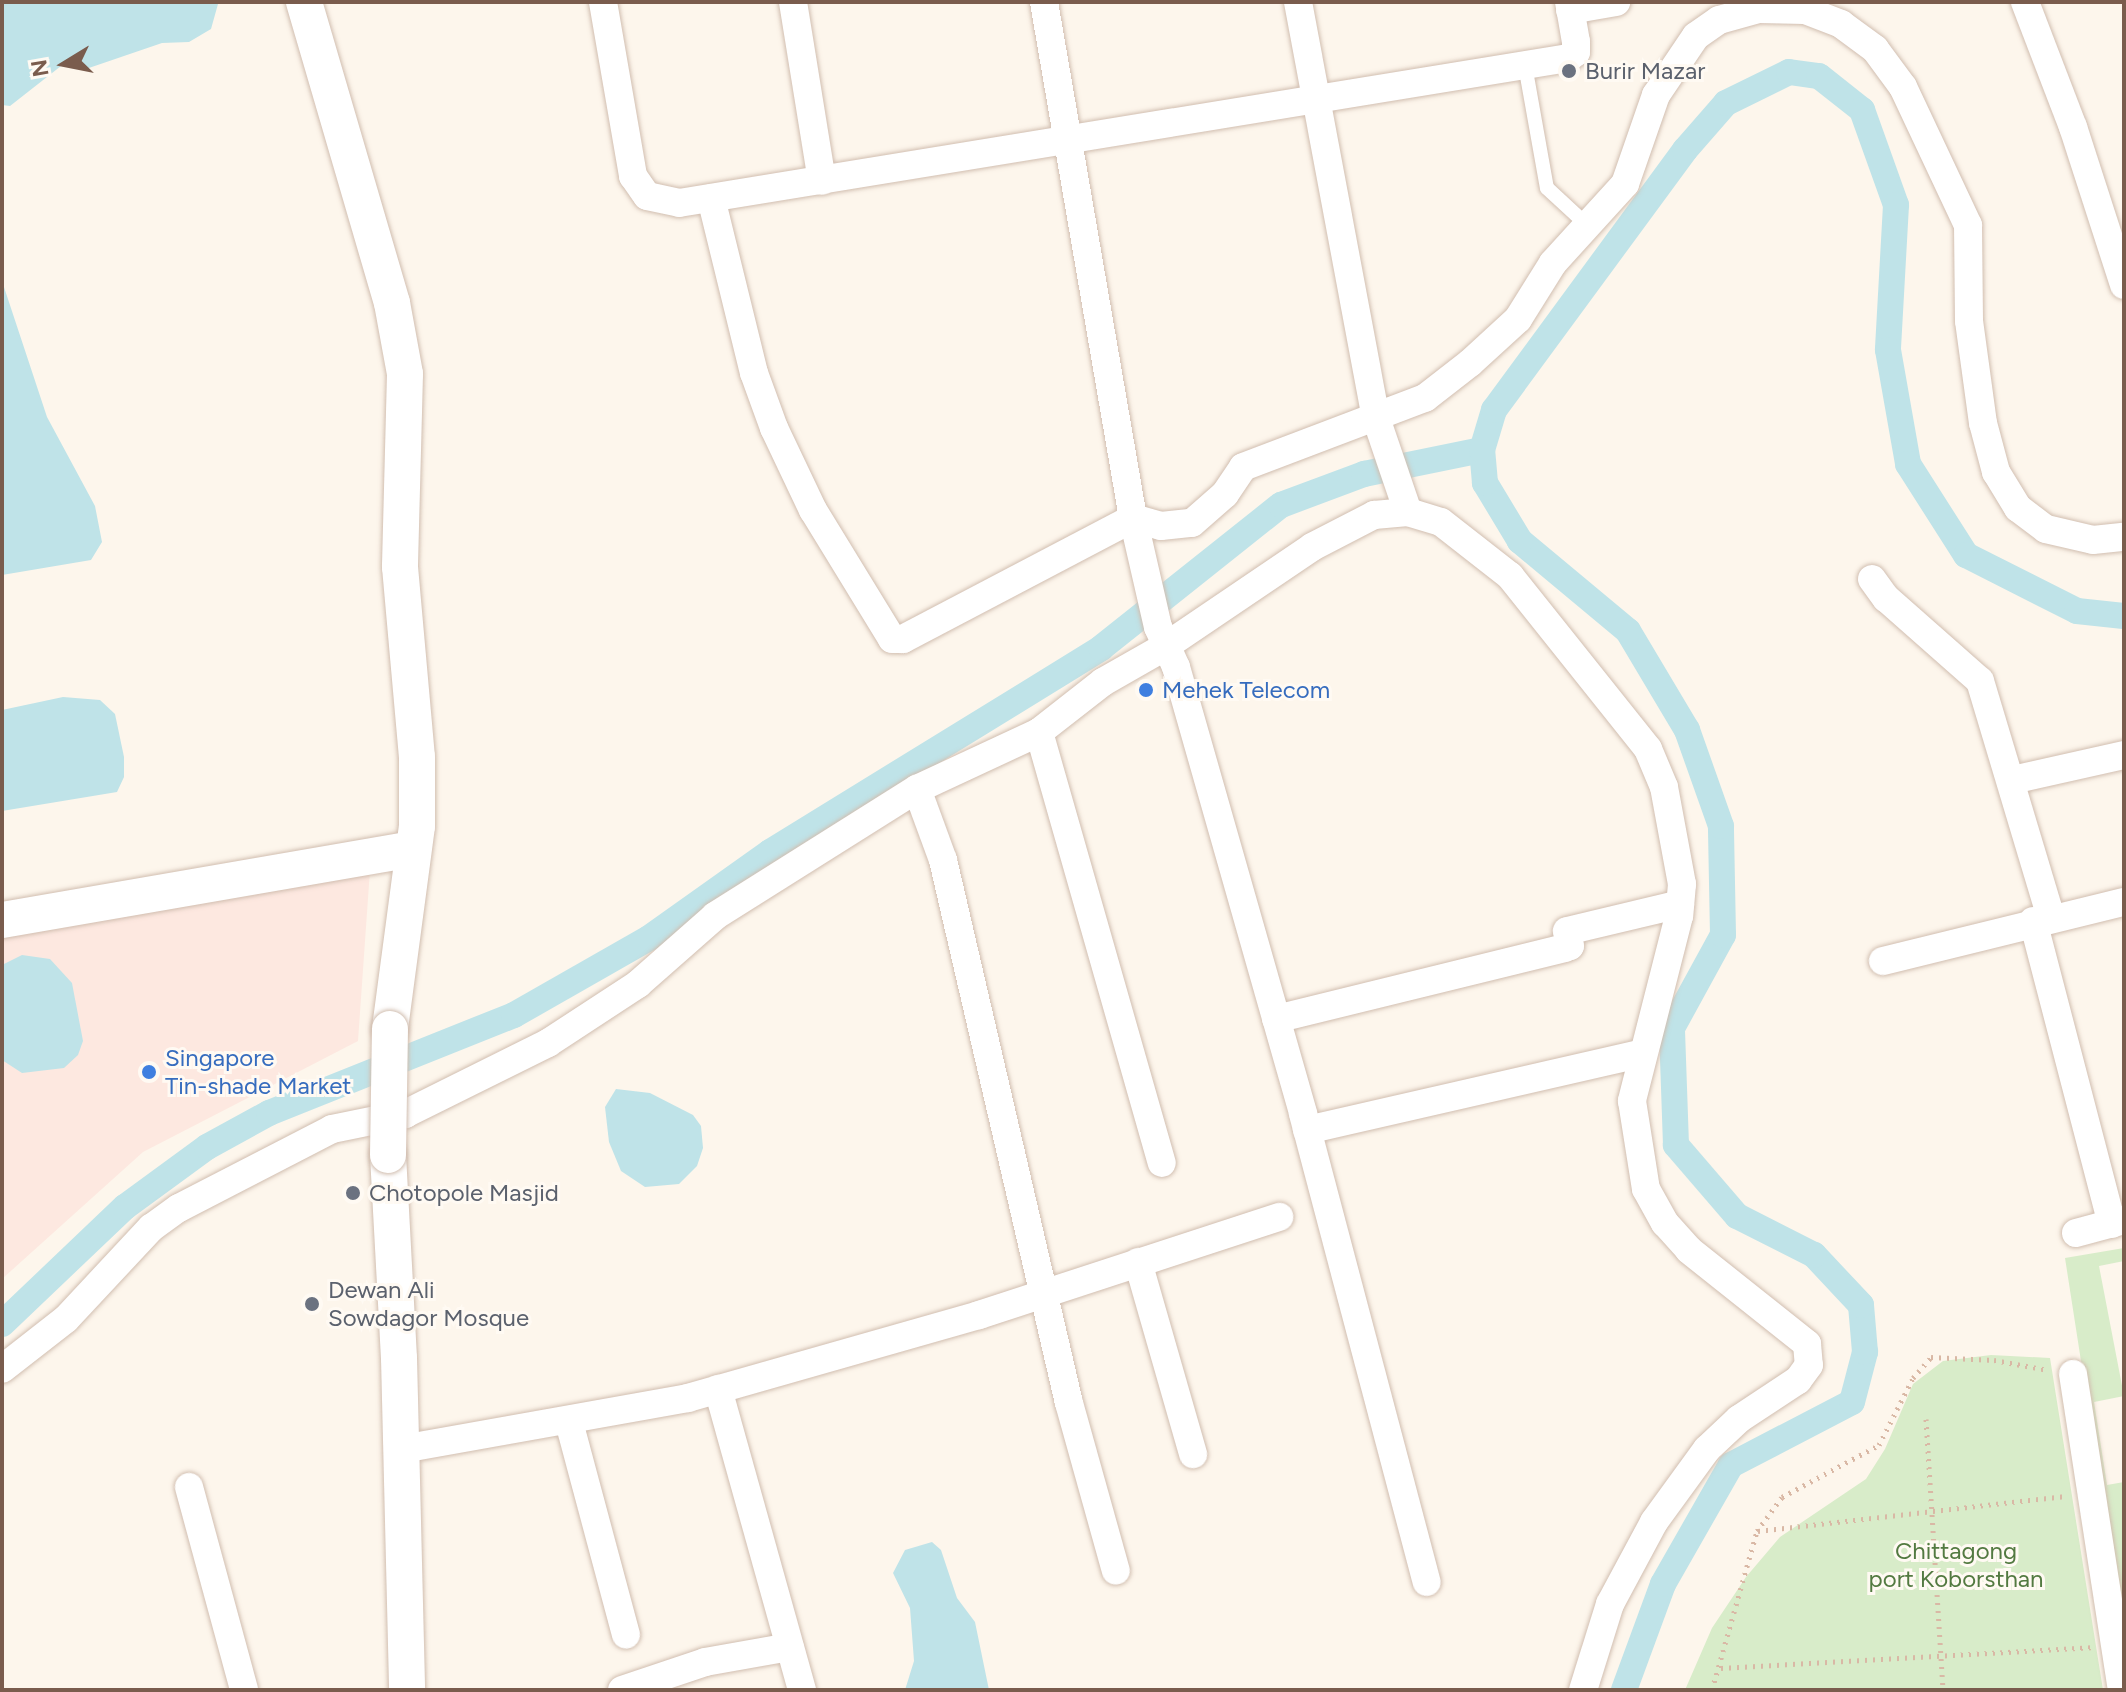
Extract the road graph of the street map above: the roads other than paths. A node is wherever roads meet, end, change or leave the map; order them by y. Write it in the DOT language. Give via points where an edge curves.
graph roads {
  1 [pos="304,2"];
  2 [pos="603,2"];
  3 [pos="793,2"];
  4 [pos="1044,2"];
  5 [pos="1298,2"];
  6 [pos="1616,2"];
  7 [pos="2025,2"];
  8 [pos="1570,6"];
  9 [pos="1805,6"];
  10 [pos="1525,65"];
  11 [pos="1316,102"];
  12 [pos="1068,141"];
  13 [pos="822,181"];
  14 [pos="711,198"];
  15 [pos="1587,225"];
  16 [pos="2124,285"];
  17 [pos="1378,423"];
  18 [pos="1405,502"];
  19 [pos="1133,518"];
  20 [pos="2124,537"];
  21 [pos="1872,579"];
  22 [pos="1162,636"];
  23 [pos="1039,732"];
  24 [pos="2124,755"];
  25 [pos="2012,780"];
  26 [pos="917,789"];
  27 [pos="411,849"];
  28 [pos="2124,902"];
  29 [pos="1680,904"];
  30 [pos="2042,919"];
  31 [pos="2,920"];
  32 [pos="1883,961"];
  33 [pos="1276,1019"];
  34 [pos="1640,1054"];
  35 [pos="1307,1130"];
  36 [pos="1162,1163"];
  37 [pos="1279,1217"];
  38 [pos="2118,1222"];
  39 [pos="2076,1233"];
  40 [pos="1138,1262"];
  41 [pos="1045,1292"];
  42 [pos="2,1369"];
  43 [pos="2073,1374"];
  44 [pos="718,1389"];
  45 [pos="569,1422"];
  46 [pos="402,1449"];
  47 [pos="1193,1454"];
  48 [pos="189,1487"];
  49 [pos="1116,1571"];
  50 [pos="1427,1582"];
  51 [pos="626,1634"];
  52 [pos="790,1647"];
  53 [pos="244,1690"];
  54 [pos="407,1690"];
  55 [pos="622,1690"];
  56 [pos="802,1690"];
  57 [pos="1583,1690"];
  58 [pos="2122,1690"];
  1 -- 27 [label="street" via="401,343 400,567 417,757 417,826"];
  2 -- 14 [label="street" via="633,176 659,202"];
  3 -- 13 [label="street"];
  4 -- 12 [label="street"];
  5 -- 11 [label="street"];
  6 -- 8 [label="street"];
  7 -- 16 [label="street" via="2073,127"];
  8 -- 10 [label="street" via="1576,52"];
  9 -- 15 [label="street" via="1759,9 1719,20 1696,36 1656,95 1625,184"];
  9 -- 20 [label="street" via="1875,49 1903,87 1952,184 1968,225 1969,321 1983,423 1996,472 2018,508 2046,529 2093,540"];
  10 -- 11 [label="street"];
  10 -- 15 [label="lane" via="1547,188"];
  11 -- 12 [label="street"];
  11 -- 17 [label="street"];
  12 -- 13 [label="street"];
  12 -- 19 [label="street"];
  13 -- 14 [label="street"];
  14 -- 19 [label="street" via="754,373 774,428 813,510 892,639 903,639"];
  15 -- 17 [label="street" via="1553,263 1518,319 1425,398"];
  17 -- 18 [label="street"];
  17 -- 19 [label="street" via="1243,467 1225,494 1192,523 1161,526"];
  18 -- 22 [label="street" via="1322,541"];
  18 -- 29 [label="street" via="1441,522 1510,576 1648,749 1674,828"];
  19 -- 22 [label="street"];
  21 -- 25 [label="street" via="1886,598 1980,681"];
  22 -- 23 [label="street"];
  22 -- 33 [label="street"];
  23 -- 26 [label="street"];
  23 -- 36 [label="street"];
  24 -- 25 [label="street"];
  25 -- 30 [label="street"];
  26 -- 41 [label="street" via="943,860"];
  26 -- 42 [label="street" via="715,916 608,1006 548,1043 405,1114 332,1129 179,1208 151,1228 66,1319"];
  27 -- 31 [label="street"];
  27 -- 46 [label="street, bridge" via="390,1029 388,1155"];
  28 -- 30 [label="street"];
  29 -- 33 [label="street" via="1567,931 1570,946 1564,948"];
  29 -- 34 [label="street"];
  30 -- 32 [label="street"];
  30 -- 38 [label="street"];
  33 -- 35 [label="street"];
  34 -- 35 [label="street"];
  34 -- 57 [label="street" via="1632,1101 1646,1189 1665,1223 1689,1250 1793,1328 1807,1344 1809,1365 1798,1380 1739,1419 1675,1491 1635,1552 1610,1604"];
  35 -- 50 [label="street"];
  37 -- 40 [label="street"];
  38 -- 39 [label="street"];
  40 -- 41 [label="street"];
  40 -- 47 [label="street"];
  41 -- 44 [label="street"];
  41 -- 49 [label="street" via="1069,1403"];
  43 -- 58 [label="street"];
  44 -- 45 [label="street"];
  44 -- 52 [label="street"];
  45 -- 46 [label="street"];
  45 -- 51 [label="street"];
  46 -- 54 [label="street"];
  48 -- 53 [label="street"];
  52 -- 55 [label="street" via="705,1662"];
  52 -- 56 [label="street"];
}
